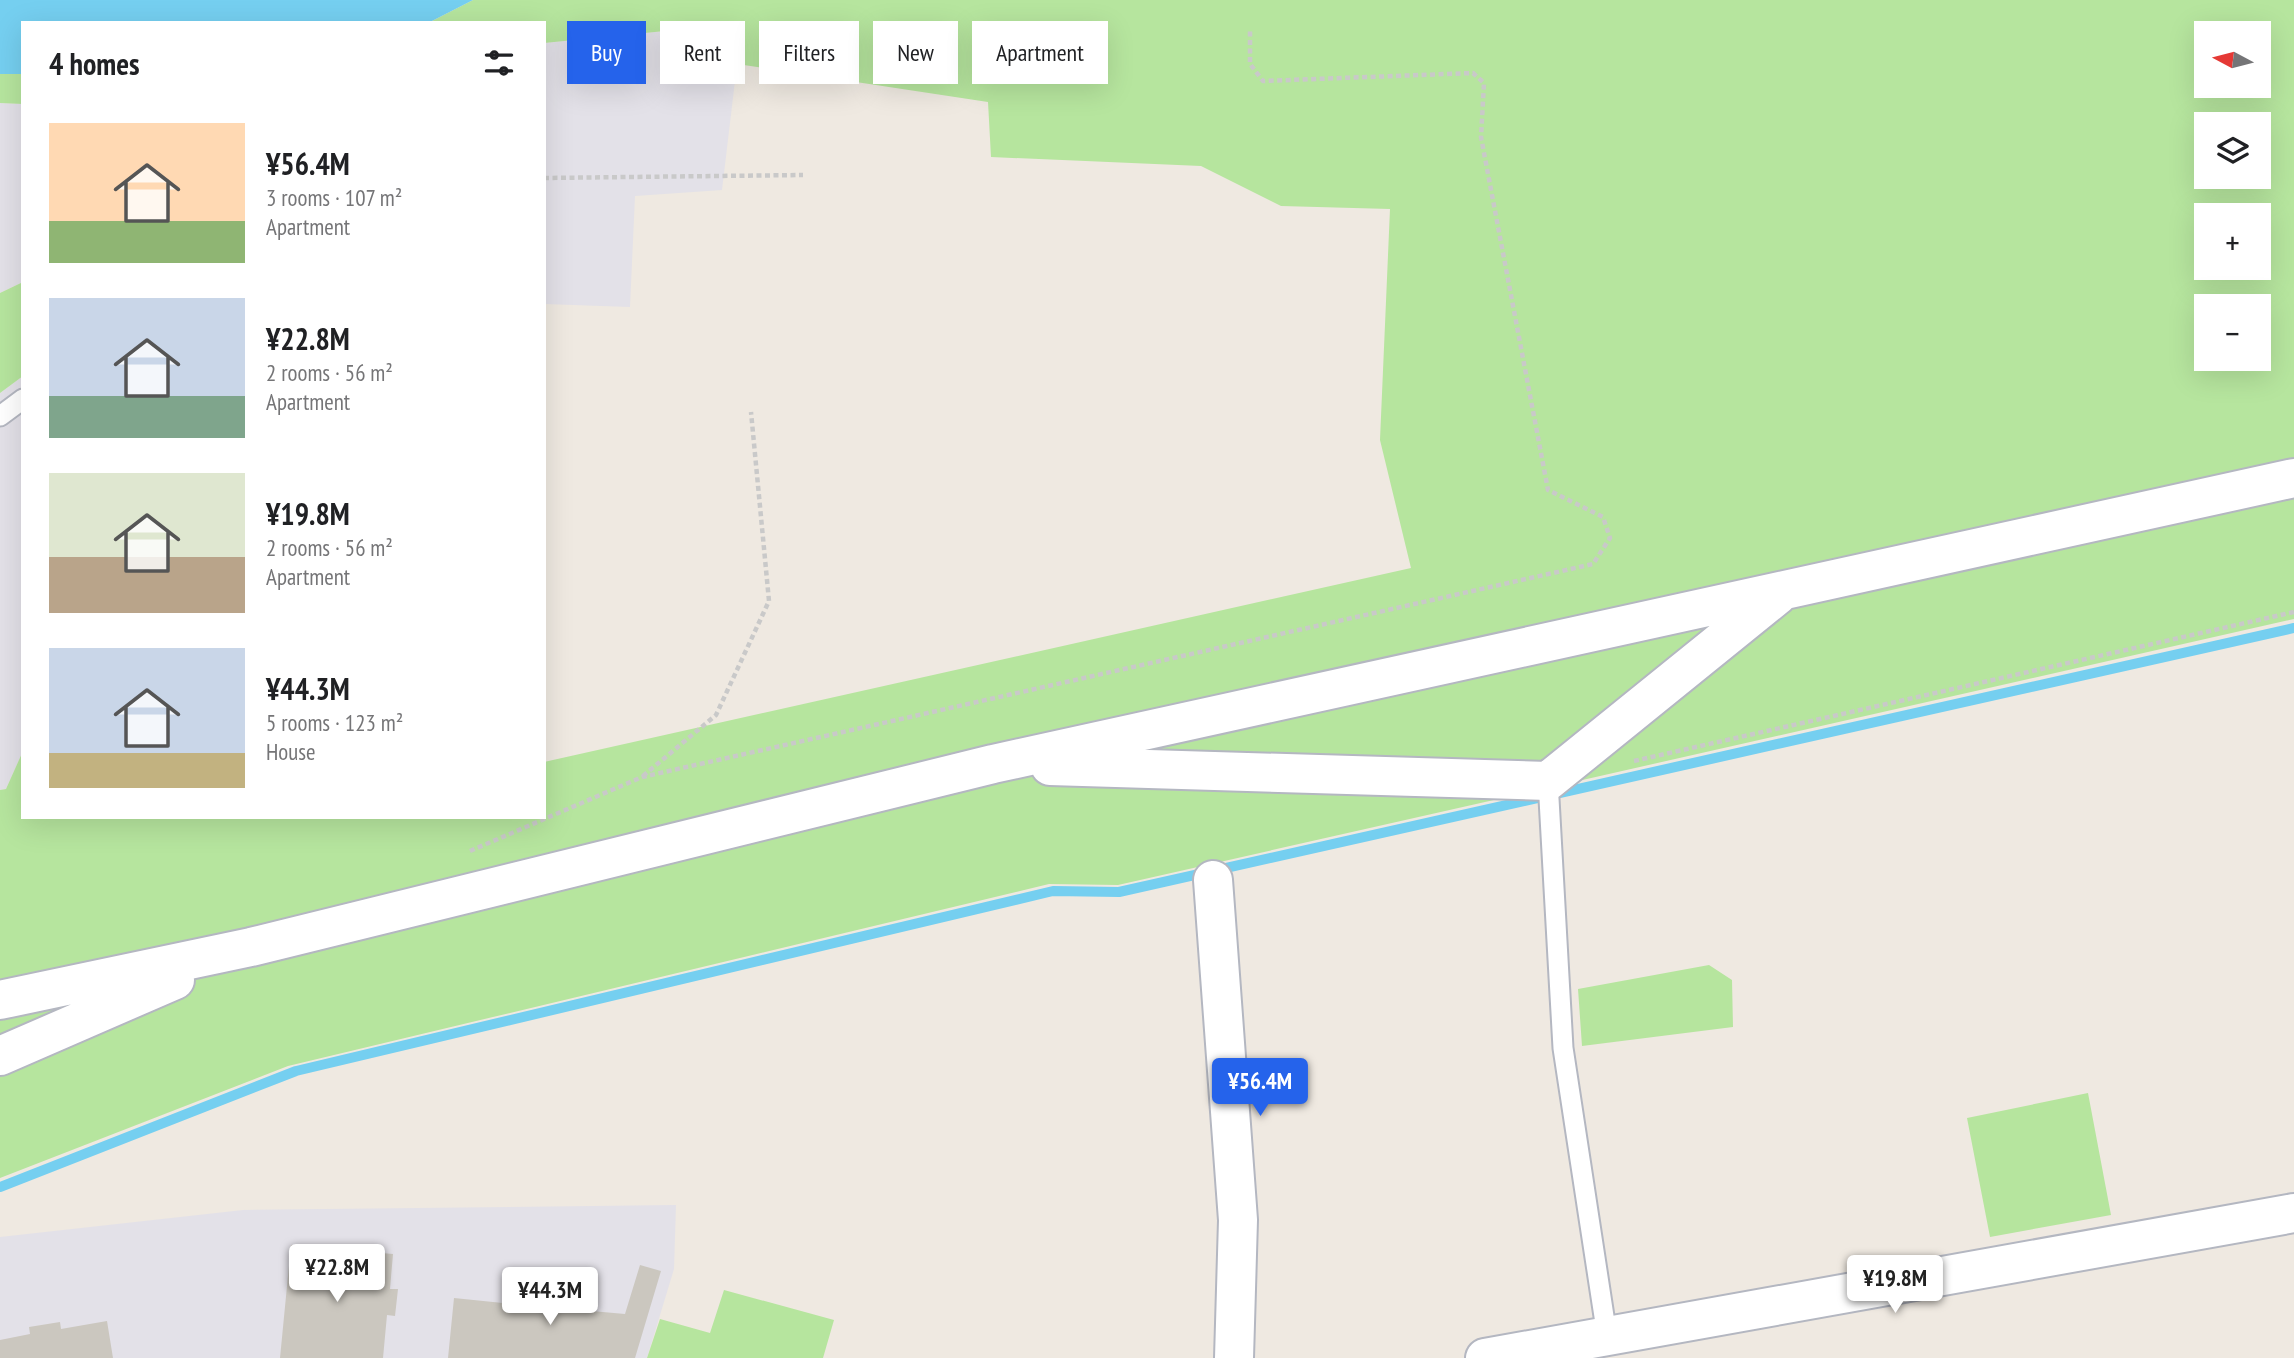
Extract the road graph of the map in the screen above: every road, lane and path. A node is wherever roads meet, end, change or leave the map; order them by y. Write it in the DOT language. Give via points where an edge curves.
graph roads {
  1 [pos="1250,30"];
  2 [pos="803,175"];
  3 [pos="546,178"];
  4 [pos="21,400"];
  5 [pos="751,412"];
  6 [pos="0,416"];
  7 [pos="2294,478"];
  8 [pos="1785,590"];
  9 [pos="2294,612"];
  10 [pos="1629,762"];
  11 [pos="993,764"];
  12 [pos="642,777"];
  13 [pos="1548,794"];
  14 [pos="546,818"];
  15 [pos="545,819"];
  16 [pos="466,853"];
  17 [pos="1213,880"];
  18 [pos="251,947"];
  19 [pos="0,1000"];
  20 [pos="0,1056"];
  21 [pos="2294,1213"];
  22 [pos="1607,1336"];
  23 [pos="1234,1358"];
  24 [pos="1485,1358"];
  1 -- 12 [label="path" via="1250,64 1263,81 1473,73 1484,83 1482,137 1548,490 1603,517 1610,538 1593,564"];
  2 -- 3 [label="path"];
  4 -- 6 [label="lane"];
  5 -- 12 [label="path" via="769,601 716,715"];
  7 -- 8 [label="street"];
  8 -- 11 [label="street"];
  8 -- 13 [label="street"];
  9 -- 10 [label="path"];
  11 -- 13 [label="street"];
  11 -- 18 [label="street"];
  12 -- 14 [label="path"];
  13 -- 22 [label="lane" via="1563,1048"];
  15 -- 16 [label="path"];
  17 -- 23 [label="street" via="1238,1220"];
  18 -- 19 [label="street"];
  18 -- 20 [label="street"];
  21 -- 22 [label="street"];
  22 -- 24 [label="street"];
}
